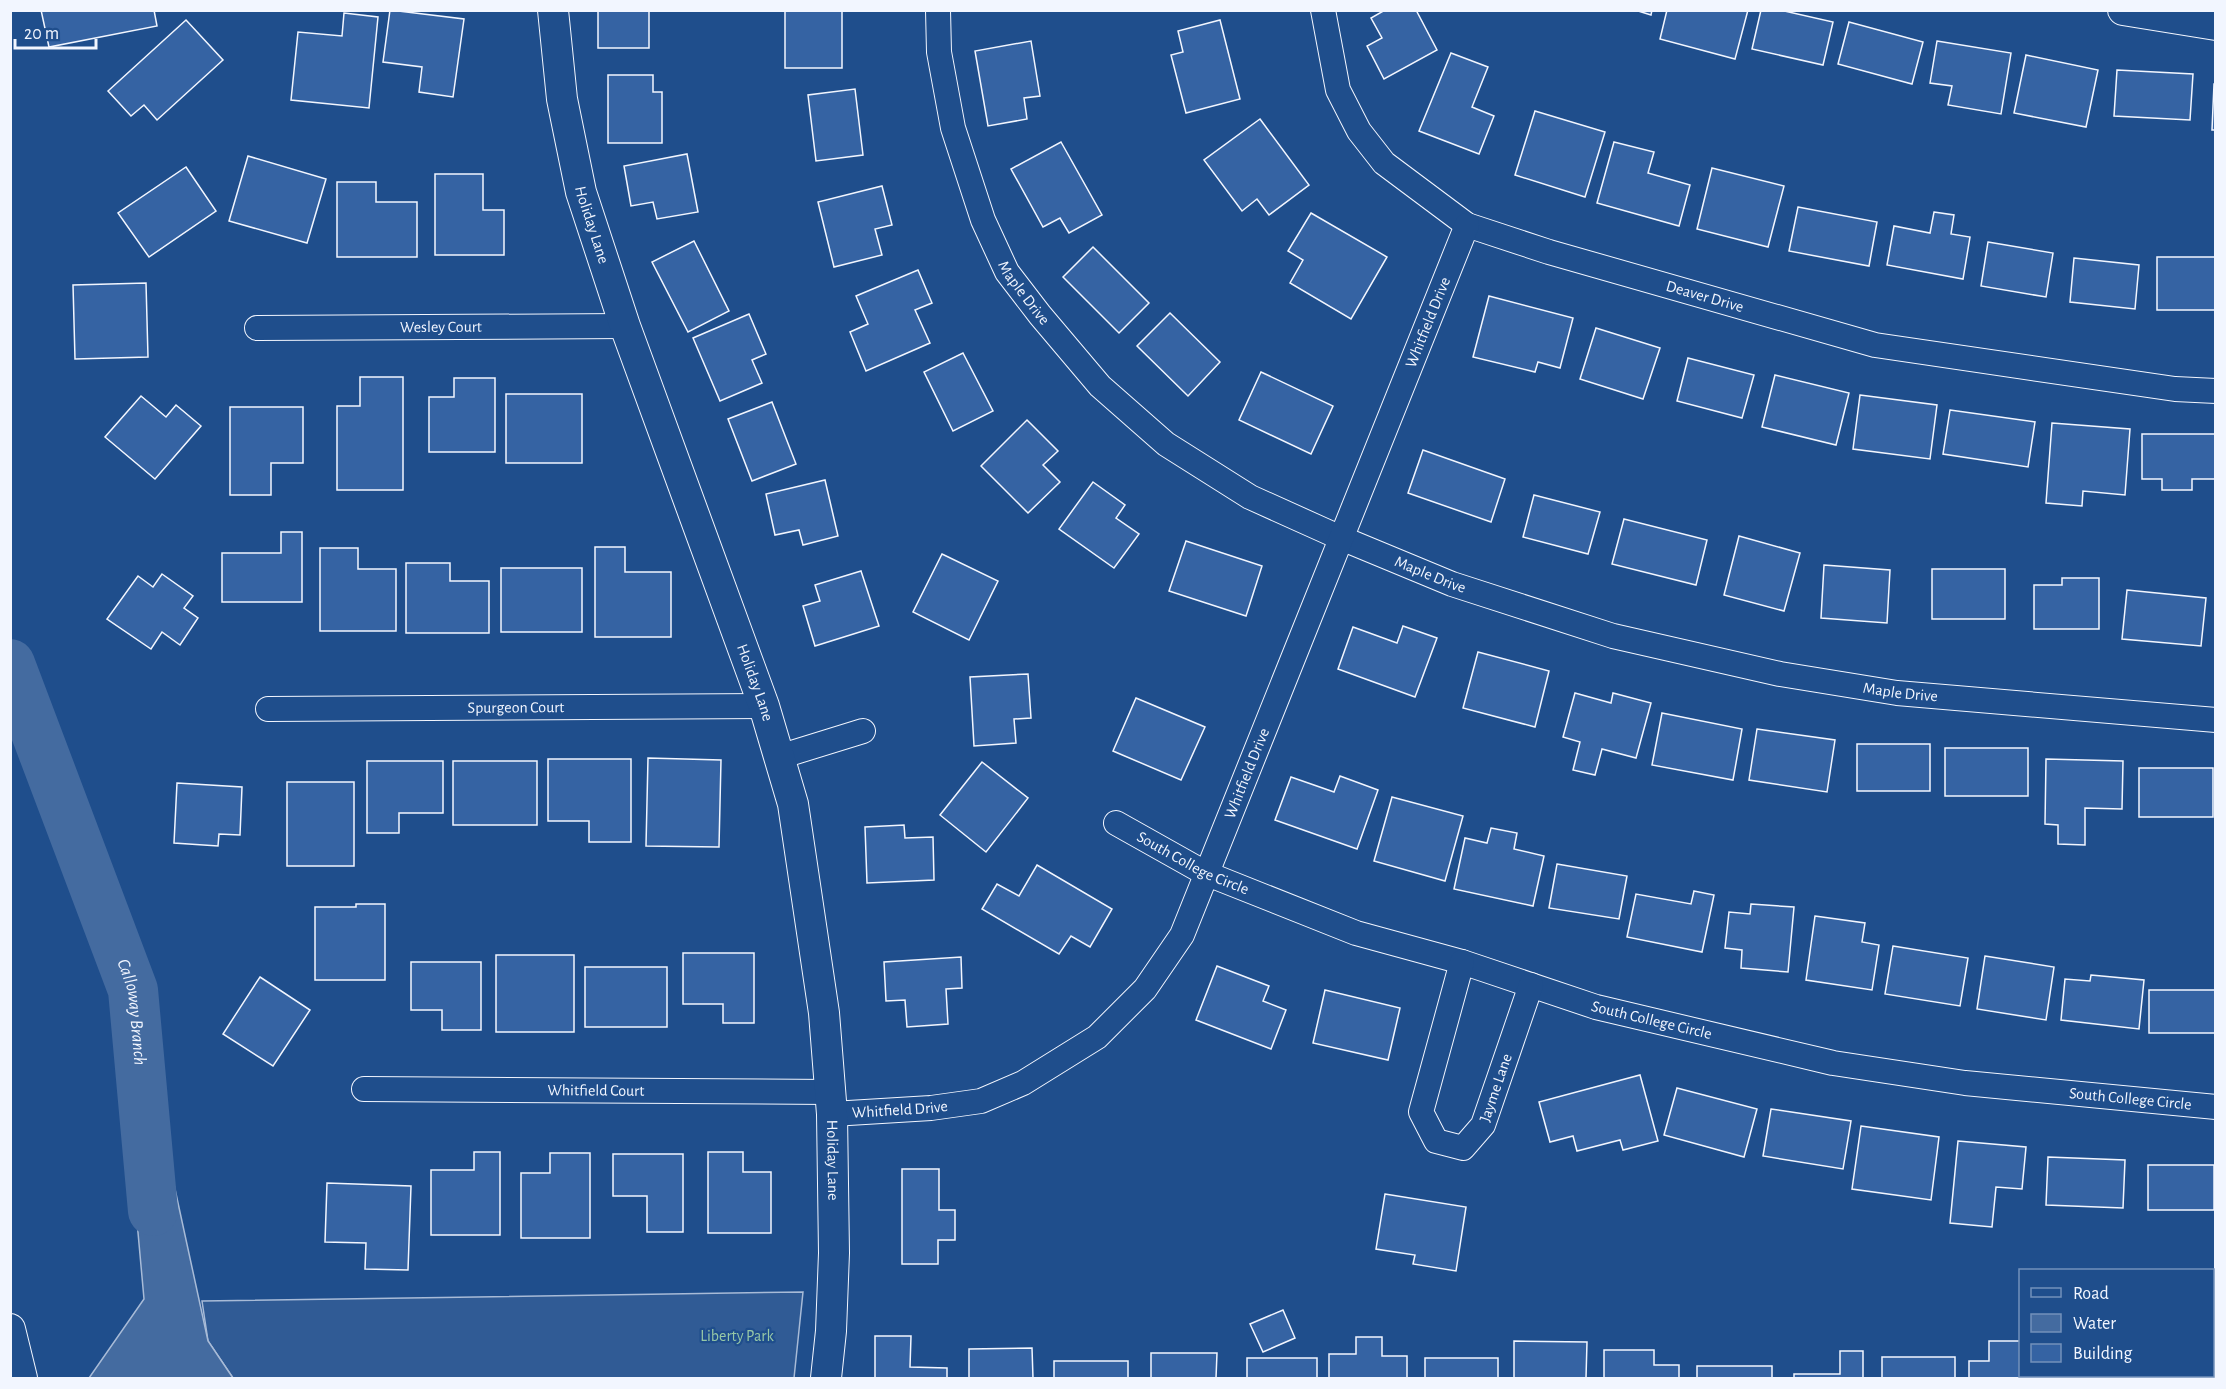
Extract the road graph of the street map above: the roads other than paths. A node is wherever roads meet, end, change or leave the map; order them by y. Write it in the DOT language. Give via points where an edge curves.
graph roads {
  1 [pos="553,10"];
  2 [pos="938,10"];
  3 [pos="1323,10"];
  4 [pos="2123,10"];
  5 [pos="2216,25"];
  6 [pos="1467,225"];
  7 [pos="625,326"];
  8 [pos="257,328"];
  9 [pos="2216,391"];
  10 [pos="1341,538"];
  11 [pos="764,706"];
  12 [pos="268,709"];
  13 [pos="2216,720"];
  14 [pos="863,731"];
  15 [pos="779,757"];
  16 [pos="1116,824"];
  17 [pos="1205,873"];
  18 [pos="1462,962"];
  19 [pos="1531,985"];
  20 [pos="364,1089"];
  21 [pos="831,1103"];
  22 [pos="2216,1107"];
  23 [pos="10,1329"];
  24 [pos="22,1378"];
  25 [pos="826,1378"];
  1 -- 7 [label="street, Holiday Lane" via="562,99 581,192"];
  2 -- 10 [label="street, Maple Drive" via="939,52 953,128 983,220 1008,272 1040,315 1100,386 1166,444 1250,497"];
  3 -- 6 [label="street, Deaver Drive" via="1338,90 1359,131 1384,163"];
  4 -- 5 [label="street"];
  6 -- 9 [label="street, Deaver Drive" via="1875,345 2175,389"];
  6 -- 10 [label="street, Whitfield Drive"];
  7 -- 8 [label="street, Wesley Court"];
  7 -- 11 [label="street, Holiday Lane"];
  10 -- 13 [label="street, Maple Drive" via="1452,584 1613,636 1780,674 1897,693"];
  10 -- 17 [label="street, Whitfield Drive"];
  11 -- 12 [label="street, Spurgeon Court"];
  11 -- 15 [label="street, Holiday Lane"];
  14 -- 15 [label="street"];
  15 -- 21 [label="street, Holiday Lane" via="794,804 802,853 824,1013"];
  16 -- 17 [label="street, South College Circle"];
  17 -- 18 [label="street, South College Circle" via="1356,933"];
  17 -- 21 [label="street, Whitfield Drive" via="1182,935 1145,989 1096,1037 1023,1083 981,1101 931,1108"];
  18 -- 19 [label="street, South College Circle"];
  18 -- 19 [label="street, Jayme Lane" via="1421,1112 1436,1141 1463,1148 1483,1125"];
  19 -- 22 [label="street, South College Circle" via="1596,1007 1833,1064 1965,1083"];
  20 -- 21 [label="street, Whitfield Court"];
  21 -- 25 [label="street, Holiday Lane" via="834,1253"];
  23 -- 24 [label="street"];
}
